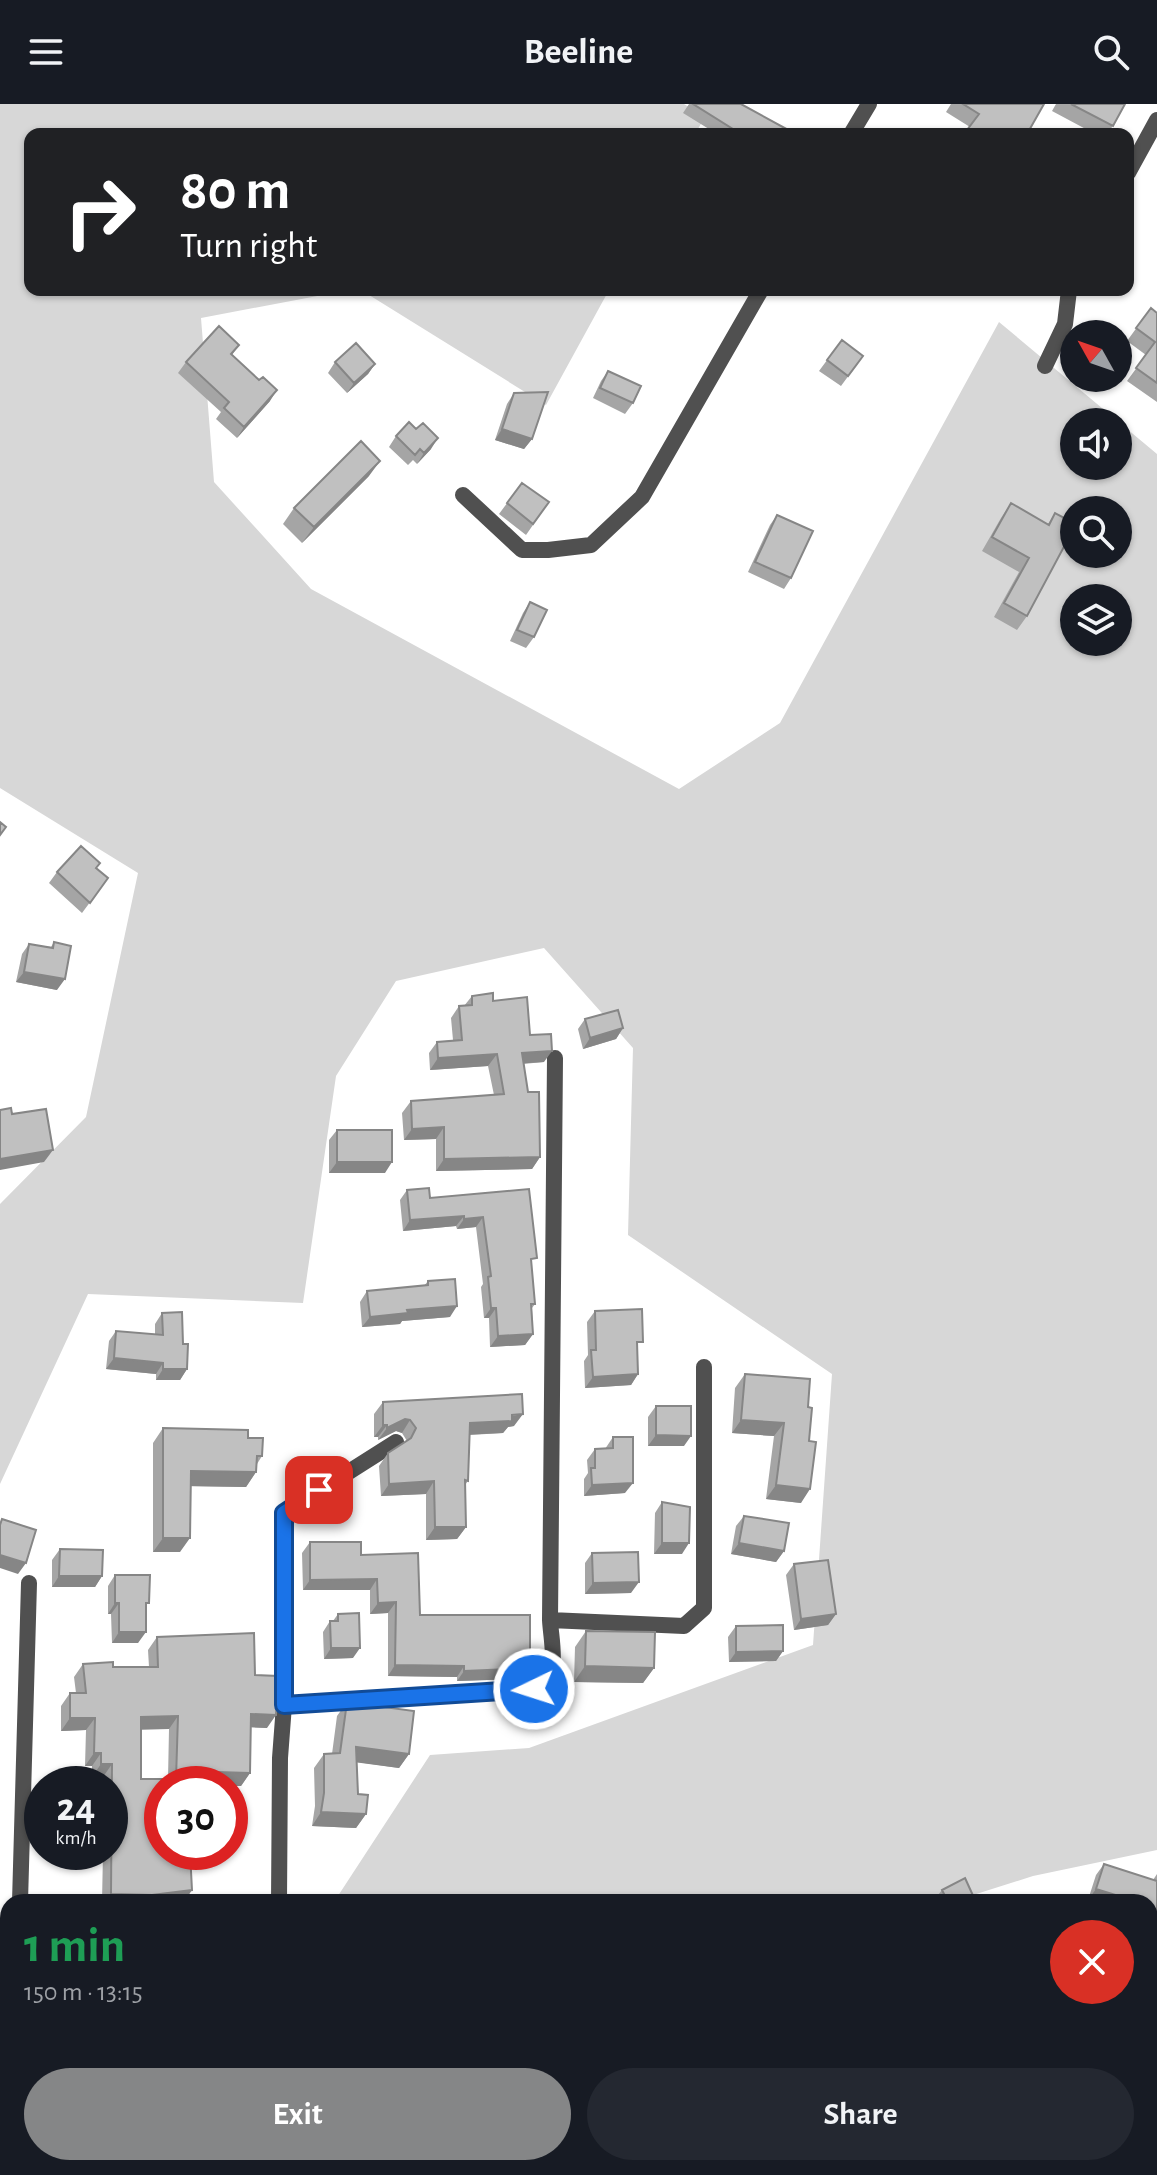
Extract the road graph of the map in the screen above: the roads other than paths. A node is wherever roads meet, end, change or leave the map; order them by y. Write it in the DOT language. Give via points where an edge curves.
graph roads {
  1 [pos="869,104"];
  2 [pos="1157,120"];
  3 [pos="855,128"];
  4 [pos="1134,162"];
  5 [pos="758,296"];
  6 [pos="1068,296"];
  7 [pos="1045,366"];
  8 [pos="463,495"];
  9 [pos="555,1058"];
  10 [pos="704,1367"];
  11 [pos="396,1442"];
  12 [pos="29,1583"];
  13 [pos="550,1620"];
  14 [pos="284,1705"];
  15 [pos="20,1894"];
  16 [pos="279,1894"];
  1 -- 3 [label="street"];
  2 -- 4 [label="street"];
  5 -- 8 [label="street" via="642,497 591,545 522,550"];
  6 -- 7 [label="street" via="1065,324"];
  9 -- 13 [label="street"];
  10 -- 13 [label="street" via="704,1608 684,1626"];
  11 -- 14 [label="street" via="284,1513"];
  12 -- 15 [label="street"];
  13 -- 14 [label="street" via="553,1675 545,1686"];
  14 -- 16 [label="street"];
}
